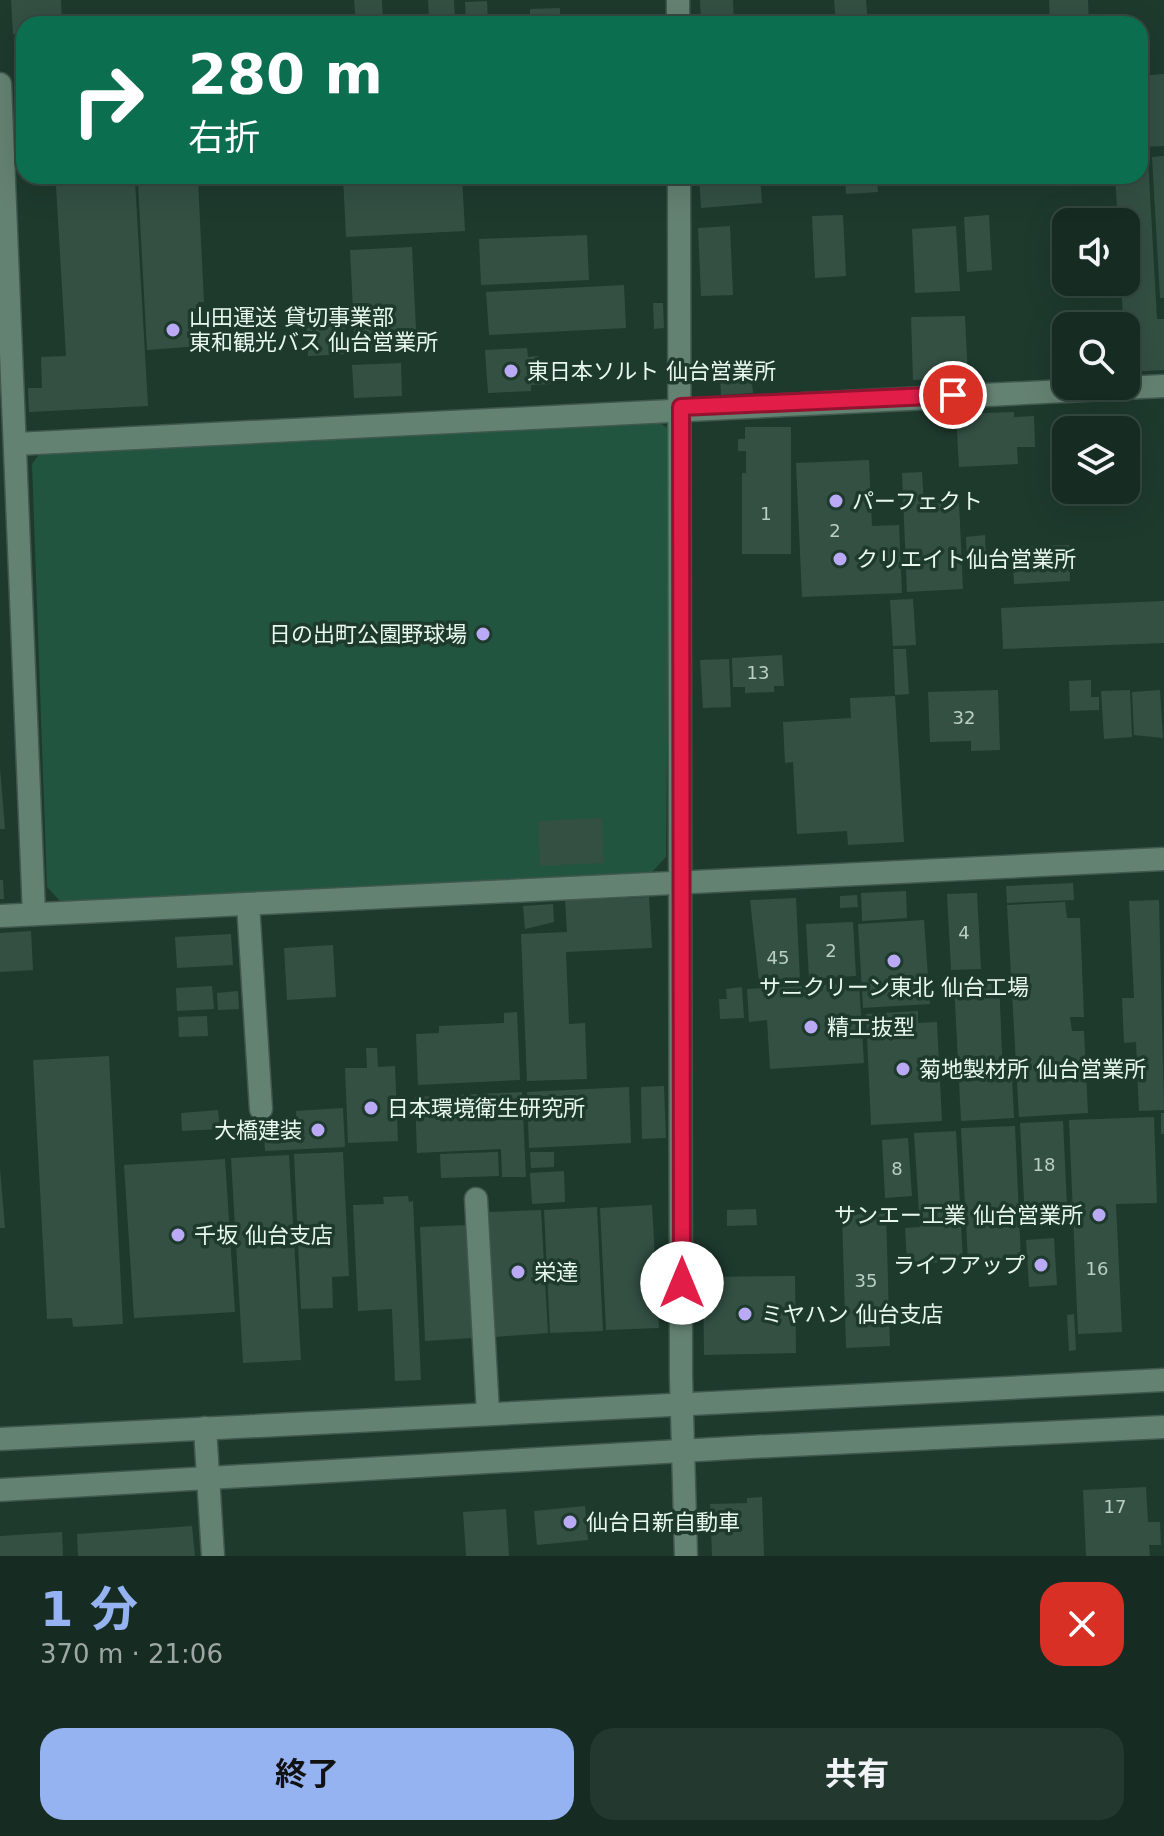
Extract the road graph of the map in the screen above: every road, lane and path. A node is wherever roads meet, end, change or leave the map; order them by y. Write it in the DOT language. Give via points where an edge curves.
graph roads {
  1 [pos="0,84"];
  2 [pos="2,180"];
  3 [pos="679,184"];
  4 [pos="1164,386"];
  5 [pos="681,407"];
  6 [pos="16,444"];
  7 [pos="1164,859"];
  8 [pos="683,883"];
  9 [pos="248,904"];
  10 [pos="34,914"];
  11 [pos="0,916"];
  12 [pos="261,1109"];
  13 [pos="476,1199"];
  14 [pos="1164,1380"];
  15 [pos="682,1403"];
  16 [pos="488,1413"];
  17 [pos="1164,1427"];
  18 [pos="205,1428"];
  19 [pos="0,1439"];
  20 [pos="684,1451"];
  21 [pos="208,1477"];
  22 [pos="0,1490"];
  23 [pos="213,1556"];
  24 [pos="686,1556"];
  1 -- 2 [label="street"];
  2 -- 6 [label="street"];
  3 -- 5 [label="street"];
  4 -- 5 [label="street"];
  5 -- 6 [label="street"];
  5 -- 8 [label="street"];
  6 -- 10 [label="street"];
  7 -- 8 [label="street"];
  8 -- 9 [label="street"];
  8 -- 15 [label="street"];
  9 -- 10 [label="street"];
  9 -- 12 [label="street"];
  10 -- 11 [label="street"];
  13 -- 16 [label="street"];
  14 -- 15 [label="street"];
  15 -- 16 [label="street"];
  15 -- 20 [label="street"];
  16 -- 18 [label="street"];
  17 -- 20 [label="street"];
  18 -- 19 [label="street"];
  18 -- 21 [label="street"];
  20 -- 21 [label="street"];
  20 -- 24 [label="street"];
  21 -- 22 [label="street"];
  21 -- 23 [label="street"];
}
